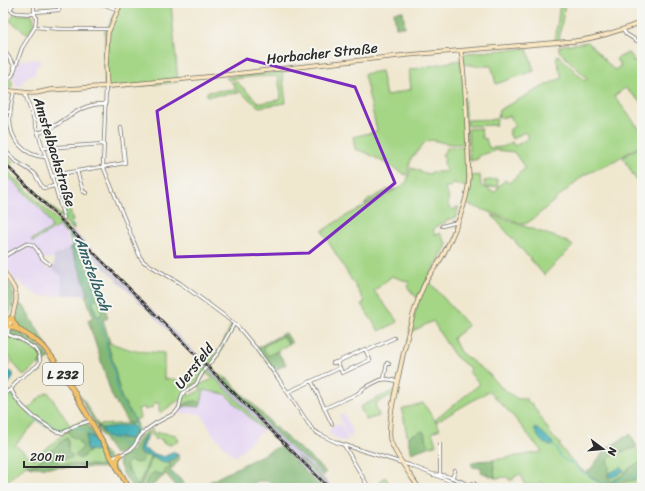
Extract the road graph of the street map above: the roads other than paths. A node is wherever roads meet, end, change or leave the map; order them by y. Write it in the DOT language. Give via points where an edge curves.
graph roads {
  1 [pos="3,3"];
  2 [pos="14,3"];
  3 [pos="34,3"];
  4 [pos="60,3"];
  5 [pos="121,3"];
  6 [pos="78,4"];
  7 [pos="11,8"];
  8 [pos="118,10"];
  9 [pos="34,13"];
  10 [pos="642,22"];
  11 [pos="35,27"];
  12 [pos="109,29"];
  13 [pos="623,29"];
  14 [pos="642,44"];
  15 [pos="3,49"];
  16 [pos="461,50"];
  17 [pos="15,70"];
  18 [pos="3,79"];
  19 [pos="106,86"];
  20 [pos="3,90"];
  21 [pos="14,91"];
  22 [pos="25,93"];
  23 [pos="106,104"];
  24 [pos="3,111"];
  25 [pos="10,112"];
  26 [pos="121,127"];
  27 [pos="38,133"];
  28 [pos="104,144"];
  29 [pos="3,148"];
  30 [pos="43,148"];
  31 [pos="45,157"];
  32 [pos="104,166"];
  33 [pos="77,171"];
  34 [pos="52,176"];
  35 [pos="54,186"];
  36 [pos="86,193"];
  37 [pos="64,218"];
  38 [pos="458,222"];
  39 [pos="442,226"];
  40 [pos="3,257"];
  41 [pos="49,264"];
  42 [pos="3,270"];
  43 [pos="12,317"];
  44 [pos="3,323"];
  45 [pos="234,324"];
  46 [pos="9,326"];
  47 [pos="19,330"];
  48 [pos="394,338"];
  49 [pos="366,351"];
  50 [pos="337,362"];
  51 [pos="333,363"];
  52 [pos="389,364"];
  53 [pos="340,368"];
  54 [pos="384,379"];
  55 [pos="397,381"];
  56 [pos="312,382"];
  57 [pos="11,389"];
  58 [pos="288,392"];
  59 [pos="3,395"];
  60 [pos="325,408"];
  61 [pos="90,421"];
  62 [pos="332,424"];
  63 [pos="440,444"];
  64 [pos="344,445"];
  65 [pos="120,455"];
  66 [pos="111,458"];
  67 [pos="403,463"];
  68 [pos="407,467"];
  69 [pos="118,469"];
  70 [pos="455,471"];
  71 [pos="440,474"];
  72 [pos="432,475"];
  73 [pos="452,478"];
  74 [pos="468,487"];
  75 [pos="129,488"];
  76 [pos="369,488"];
  77 [pos="419,488"];
  78 [pos="472,488"];
  79 [pos="482,488"];
  1 -- 7 [label="street"];
  2 -- 7 [label="street"];
  3 -- 9 [label="street"];
  4 -- 9 [label="street" via="59,10"];
  5 -- 8 [label="main road"];
  6 -- 8 [label="street" via="103,4"];
  7 -- 9 [label="street" via="14,12"];
  8 -- 12 [label="main road"];
  9 -- 11 [label="street"];
  10 -- 13 [label="main road, Horbacher Straße"];
  11 -- 12 [label="street"];
  11 -- 17 [label="street" via="22,48"];
  12 -- 19 [label="main road"];
  13 -- 14 [label="street" via="626,34"];
  13 -- 16 [label="main road, Horbacher Straße" via="600,37 575,41"];
  15 -- 17 [label="street"];
  16 -- 19 [label="main road, Horbacher Straße"];
  16 -- 38 [label="main road" via="469,178"];
  17 -- 18 [label="street" via="12,76"];
  19 -- 22 [label="main road, Horbacher Straße"];
  19 -- 23 [label="street"];
  20 -- 21 [label="main road, Horbacher Straße"];
  21 -- 22 [label="main road, Horbacher Straße"];
  21 -- 25 [label="street"];
  22 -- 27 [label="street, Amstelbachstraße"];
  23 -- 27 [label="street" via="82,108"];
  23 -- 28 [label="street"];
  24 -- 25 [label="street"];
  25 -- 31 [label="street" via="11,132 19,145 30,154"];
  26 -- 32 [label="street" via="125,163"];
  27 -- 30 [label="street, Amstelbachstraße"];
  28 -- 30 [label="street"];
  28 -- 32 [label="street"];
  29 -- 35 [label="street" via="14,160 34,173 43,188"];
  30 -- 31 [label="street, Amstelbachstraße"];
  31 -- 34 [label="street, Amstelbachstraße"];
  32 -- 33 [label="street"];
  32 -- 45 [label="street" via="144,262 176,281"];
  33 -- 34 [label="street"];
  33 -- 36 [label="street"];
  34 -- 35 [label="street, Amstelbachstraße"];
  35 -- 37 [label="street, Amstelbachstraße"];
  38 -- 39 [label="street"];
  38 -- 55 [label="main road" via="442,258 425,282 417,301"];
  40 -- 41 [label="street" via="30,243"];
  42 -- 43 [label="main road" via="16,295"];
  43 -- 44 [label="main road"];
  43 -- 46 [label="main road"];
  43 -- 47 [label="main road"];
  44 -- 46 [label="main road, L 232"];
  45 -- 58 [label="street" via="255,347"];
  45 -- 65 [label="street, Uersfeld" via="196,384 183,393 176,413 148,429 132,448"];
  46 -- 47 [label="main road, L 232"];
  46 -- 57 [label="street" via="9,335 26,342 40,356 38,365 17,380"];
  47 -- 61 [label="main road, L 232" via="39,343 54,360"];
  48 -- 49 [label="street"];
  49 -- 50 [label="street" via="365,349"];
  49 -- 53 [label="street" via="370,360 342,372"];
  50 -- 51 [label="street"];
  50 -- 53 [label="street"];
  52 -- 54 [label="street" via="387,363"];
  53 -- 56 [label="street"];
  54 -- 55 [label="street"];
  54 -- 60 [label="street"];
  55 -- 67 [label="main road" via="390,434"];
  56 -- 58 [label="street"];
  56 -- 60 [label="street"];
  57 -- 59 [label="street"];
  57 -- 61 [label="street" via="34,417 55,431 63,433"];
  58 -- 64 [label="street" via="312,429"];
  60 -- 62 [label="street"];
  61 -- 66 [label="main road, L 232"];
  63 -- 71 [label="street"];
  64 -- 67 [label="street"];
  64 -- 76 [label="street"];
  65 -- 66 [label="street, Uersfeld"];
  65 -- 69 [label="main road" via="117,459"];
  66 -- 69 [label="main road, L 232"];
  67 -- 68 [label="main road"];
  68 -- 72 [label="street"];
  68 -- 77 [label="main road"];
  69 -- 75 [label="main road, L 232"];
  70 -- 73 [label="street"];
  71 -- 72 [label="street"];
  71 -- 73 [label="street"];
  72 -- 74 [label="street"];
  73 -- 74 [label="street"];
  74 -- 78 [label="street"];
  74 -- 79 [label="street" via="473,483"];
}
